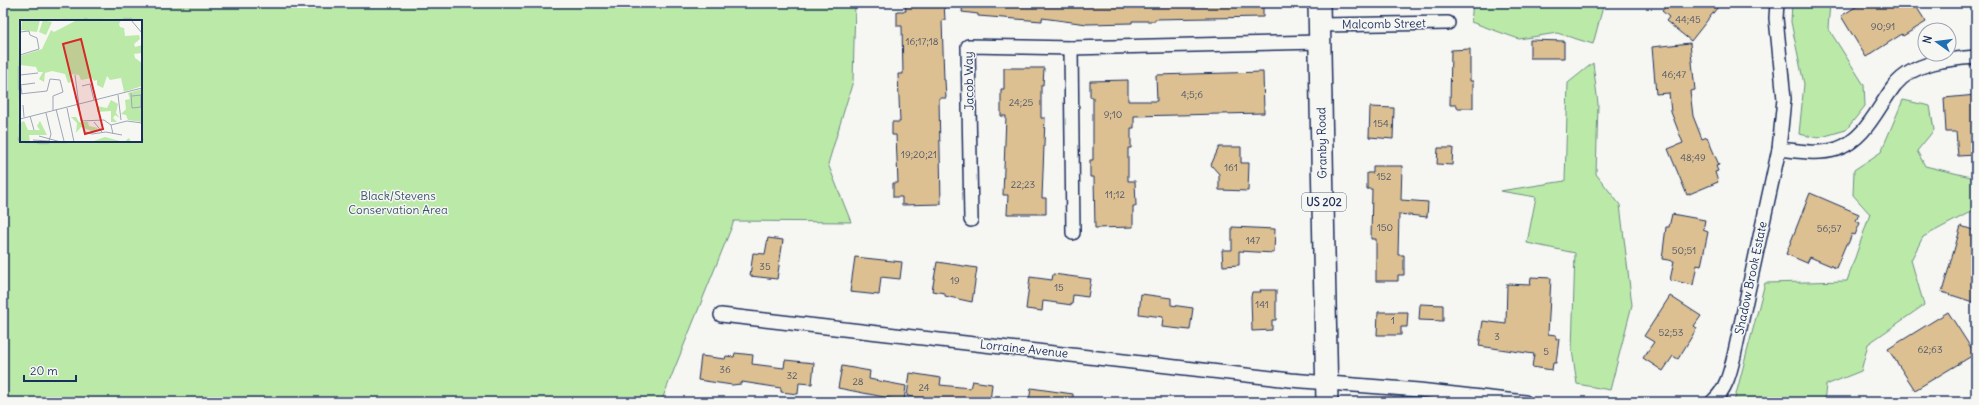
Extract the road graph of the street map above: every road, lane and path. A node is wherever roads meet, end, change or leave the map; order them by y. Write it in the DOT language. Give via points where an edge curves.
graph roads {
  1 [pos="1319,3"];
  2 [pos="1777,3"];
  3 [pos="1448,23"];
  4 [pos="1320,33"];
  5 [pos="1071,48"];
  6 [pos="1976,57"];
  7 [pos="1779,150"];
  8 [pos="971,220"];
  9 [pos="1073,233"];
  10 [pos="721,315"];
  11 [pos="1327,392"];
  12 [pos="1525,402"];
  13 [pos="1712,402"];
  1 -- 4 [label="main road, Granby Road / US 202"];
  2 -- 7 [label="street, Shadow Brook Estate" via="1776,18 1784,99"];
  3 -- 4 [label="street, Malcomb Street"];
  4 -- 5 [label="street, Jacob Way"];
  4 -- 11 [label="main road, Granby Road / US 202"];
  5 -- 8 [label="street, Jacob Way" via="968,46"];
  5 -- 9 [label="street"];
  6 -- 7 [label="street" via="1935,62 1907,75 1896,85 1865,129 1852,142 1826,152"];
  7 -- 13 [label="street, Shadow Brook Estate" via="1734,356 1727,382"];
  10 -- 11 [label="street, Lorraine Avenue"];
  11 -- 12 [label="street, Lorraine Avenue" via="1420,390"];
}
